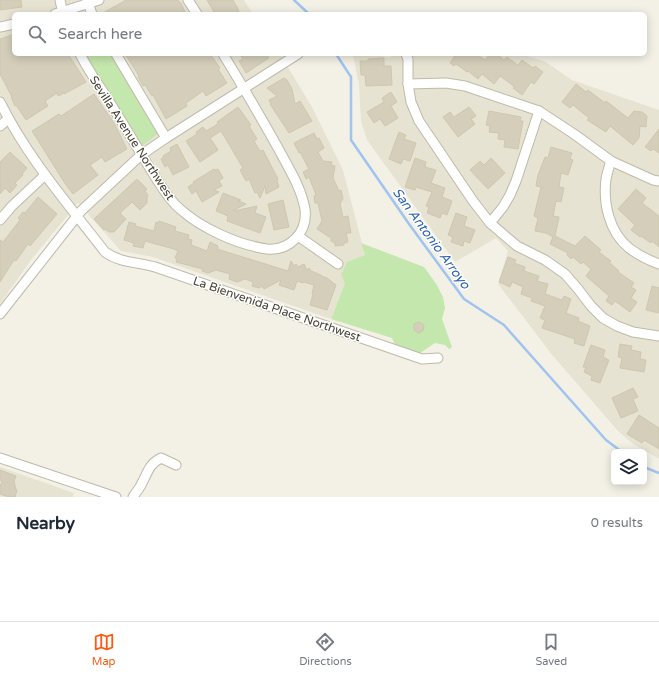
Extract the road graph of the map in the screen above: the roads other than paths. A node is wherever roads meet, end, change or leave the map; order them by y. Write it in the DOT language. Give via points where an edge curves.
graph roads {
  1 [pos="60,0"];
  2 [pos="99,0"];
  3 [pos="188,0"];
  4 [pos="88,2"];
  5 [pos="60,12"];
  6 [pos="63,12"];
  7 [pos="91,12"];
  8 [pos="196,12"];
  9 [pos="12,25"];
  10 [pos="0,28"];
  11 [pos="81,56"];
  12 [pos="117,56"];
  13 [pos="224,56"];
  14 [pos="295,56"];
  15 [pos="407,56"];
  16 [pos="408,84"];
  17 [pos="244,88"];
  18 [pos="0,102"];
  19 [pos="539,111"];
  20 [pos="8,119"];
  21 [pos="0,126"];
  22 [pos="166,138"];
  23 [pos="141,155"];
  24 [pos="611,161"];
  25 [pos="45,175"];
  26 [pos="659,181"];
  27 [pos="76,216"];
  28 [pos="0,220"];
  29 [pos="490,223"];
  30 [pos="298,236"];
  31 [pos="338,264"];
  32 [pos="659,264"];
  33 [pos="0,314"];
  34 [pos="659,336"];
  35 [pos="438,358"];
  36 [pos="0,458"];
  37 [pos="176,465"];
  38 [pos="116,497"];
  39 [pos="133,497"];
  1 -- 5 [label="street"];
  2 -- 4 [label="street"];
  3 -- 8 [label="street"];
  4 -- 6 [label="street"];
  4 -- 7 [label="street"];
  9 -- 10 [label="street"];
  11 -- 23 [label="street, Sevilla Avenue Northwest"];
  12 -- 22 [label="street"];
  13 -- 17 [label="street"];
  14 -- 17 [label="street"];
  15 -- 16 [label="street"];
  16 -- 19 [label="street" via="446,83 465,86"];
  16 -- 29 [label="street" via="411,102 419,121"];
  17 -- 22 [label="street"];
  17 -- 30 [label="street" via="294,178 300,194 305,216"];
  18 -- 20 [label="street"];
  19 -- 24 [label="street"];
  19 -- 29 [label="street" via="510,195 504,207"];
  20 -- 21 [label="street"];
  20 -- 25 [label="street"];
  22 -- 23 [label="street"];
  23 -- 27 [label="street"];
  23 -- 30 [label="street, Sevilla Avenue Northwest" via="179,209 210,230 252,246 269,249 290,244"];
  24 -- 26 [label="street"];
  24 -- 32 [label="street" via="606,178 605,199 612,224 628,247 643,258"];
  25 -- 27 [label="street"];
  25 -- 28 [label="street"];
  27 -- 33 [label="street"];
  27 -- 35 [label="street, La Bienvenida Place Northwest" via="105,252 116,259 155,267 422,359"];
  29 -- 34 [label="street" via="517,246 545,260 565,274 603,318 633,332"];
  30 -- 31 [label="street"];
  36 -- 38 [label="street"];
  37 -- 39 [label="street" via="161,458 154,461"];
}
